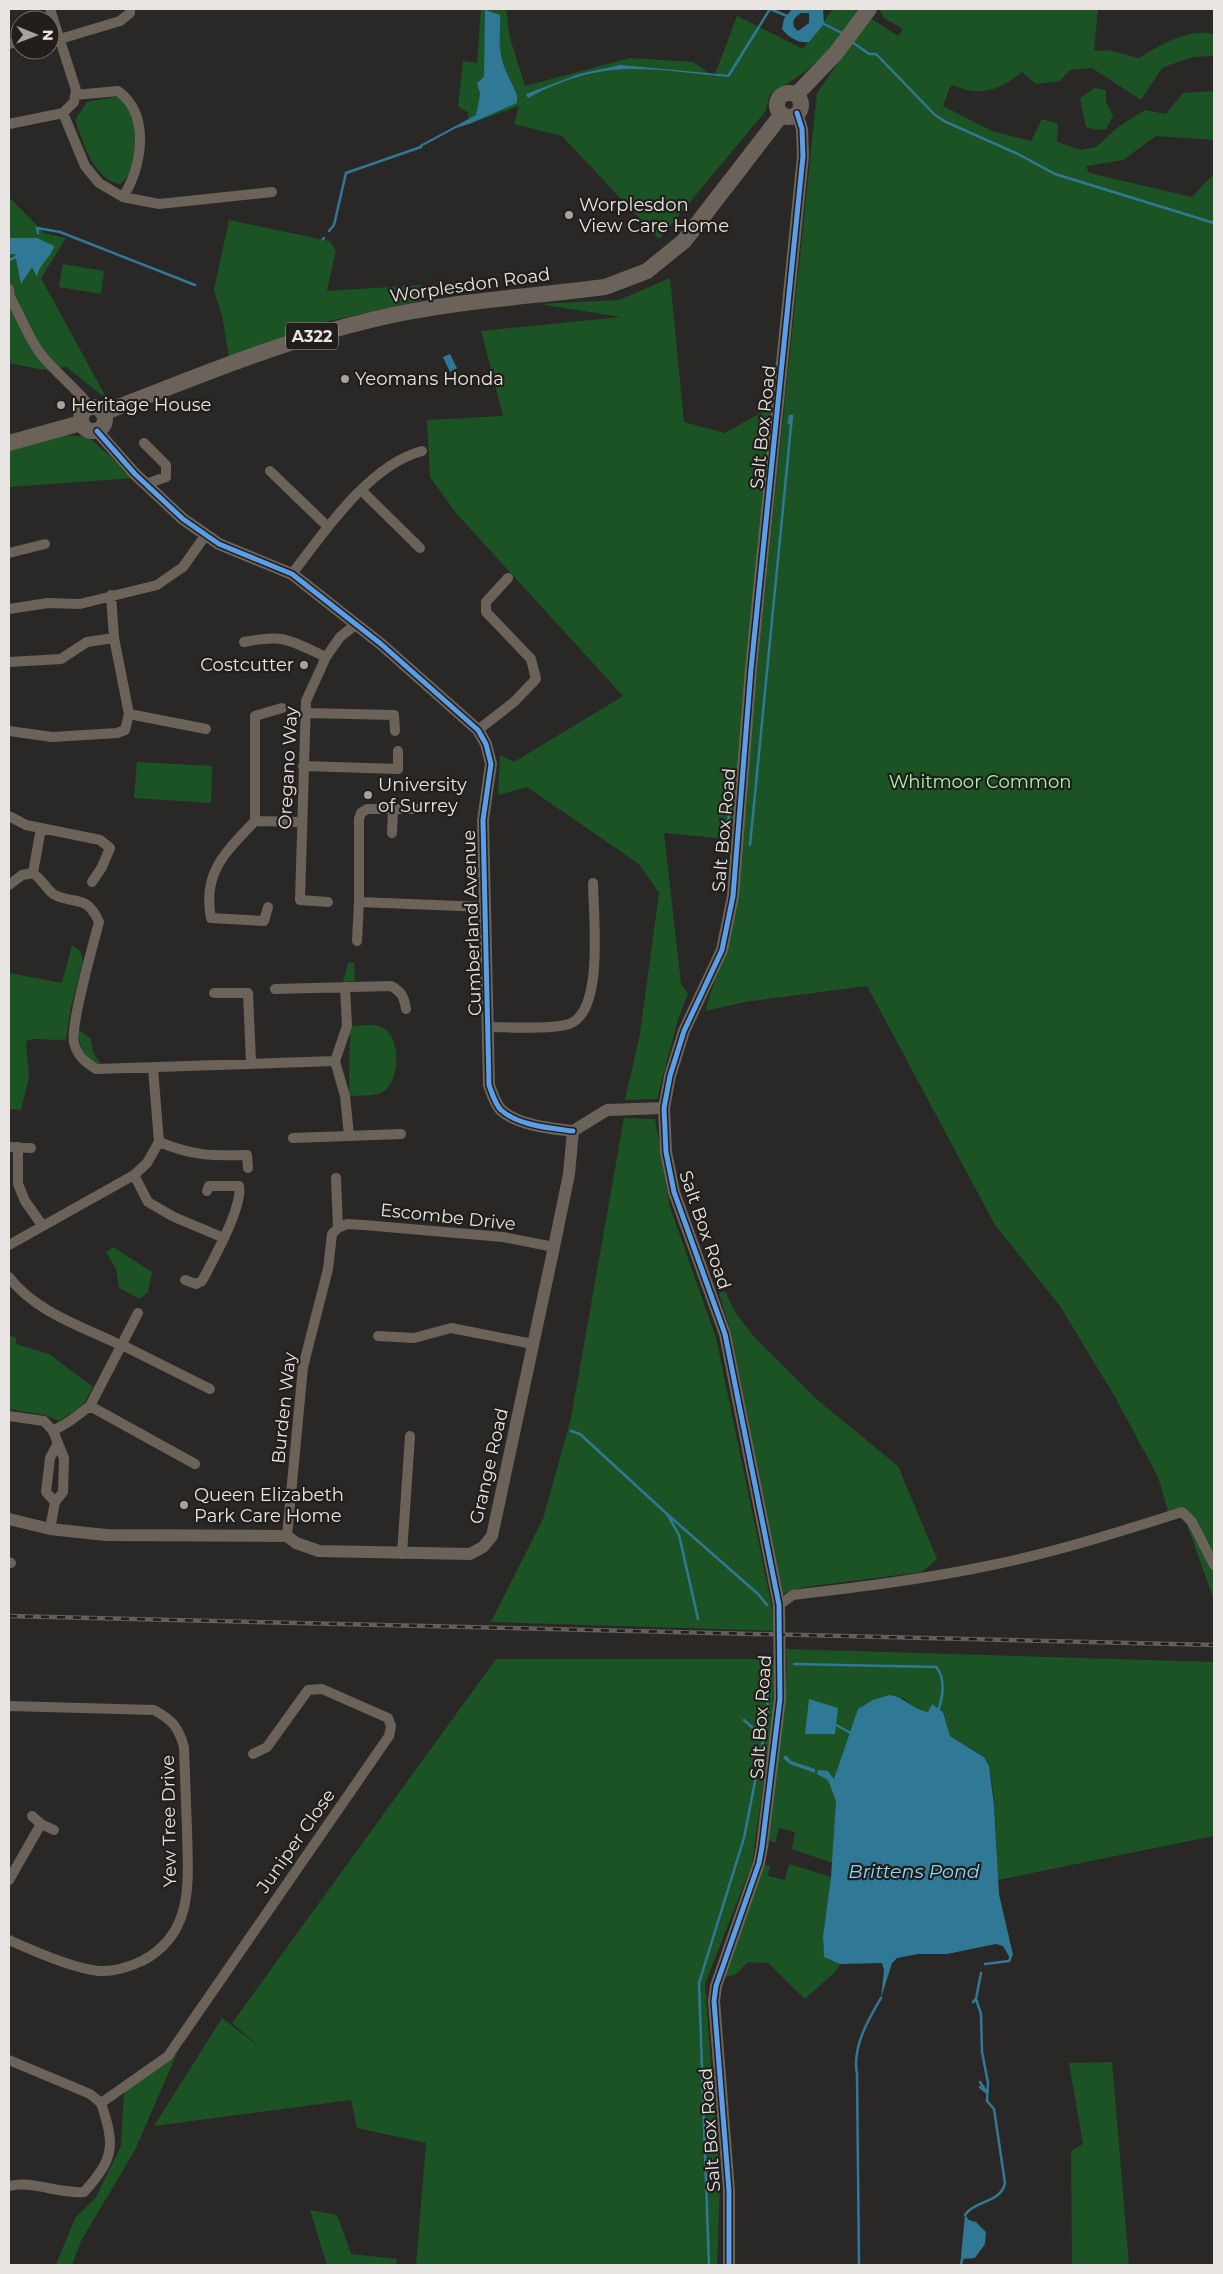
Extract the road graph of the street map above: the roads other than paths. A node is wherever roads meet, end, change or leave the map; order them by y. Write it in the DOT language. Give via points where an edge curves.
graph roads {
  1 [pos="130,9"];
  2 [pos="869,9"];
  3 [pos="60,33"];
  4 [pos="60,45"];
  5 [pos="75,95"];
  6 [pos="63,113"];
  7 [pos="790,114"];
  8 [pos="9,124"];
  9 [pos="272,192"];
  10 [pos="123,197"];
  11 [pos="9,289"];
  12 [pos="97,411"];
  13 [pos="81,422"];
  14 [pos="97,431"];
  15 [pos="9,443"];
  16 [pos="144,443"];
  17 [pos="422,451"];
  18 [pos="270,471"];
  19 [pos="146,484"];
  20 [pos="362,491"];
  21 [pos="327,526"];
  22 [pos="205,536"];
  23 [pos="45,544"];
  24 [pos="420,548"];
  25 [pos="9,553"];
  26 [pos="292,574"];
  27 [pos="508,578"];
  28 [pos="111,596"];
  29 [pos="9,609"];
  30 [pos="355,625"];
  31 [pos="114,638"];
  32 [pos="244,642"];
  33 [pos="326,657"];
  34 [pos="9,662"];
  35 [pos="282,708"];
  36 [pos="306,713"];
  37 [pos="129,714"];
  38 [pos="206,729"];
  39 [pos="478,730"];
  40 [pos="9,731"];
  41 [pos="395,731"];
  42 [pos="398,751"];
  43 [pos="303,766"];
  44 [pos="418,809"];
  45 [pos="393,810"];
  46 [pos="9,816"];
  47 [pos="255,821"];
  48 [pos="302,822"];
  49 [pos="41,828"];
  50 [pos="392,833"];
  51 [pos="33,873"];
  52 [pos="92,882"];
  53 [pos="593,883"];
  54 [pos="9,884"];
  55 [pos="328,902"];
  56 [pos="359,902"];
  57 [pos="484,906"];
  58 [pos="268,907"];
  59 [pos="357,941"];
  60 [pos="345,987"];
  61 [pos="274,989"];
  62 [pos="214,993"];
  63 [pos="406,1009"];
  64 [pos="488,1027"];
  65 [pos="335,1061"];
  66 [pos="252,1062"];
  67 [pos="153,1068"];
  68 [pos="664,1108"];
  69 [pos="573,1131"];
  70 [pos="401,1134"];
  71 [pos="349,1135"];
  72 [pos="294,1138"];
  73 [pos="159,1142"];
  74 [pos="14,1147"];
  75 [pos="31,1148"];
  76 [pos="248,1168"];
  77 [pos="134,1175"];
  78 [pos="336,1178"];
  79 [pos="207,1191"];
  80 [pos="42,1225"];
  81 [pos="338,1228"];
  82 [pos="224,1238"];
  83 [pos="9,1245"];
  84 [pos="554,1247"];
  85 [pos="9,1277"];
  86 [pos="185,1280"];
  87 [pos="138,1313"];
  88 [pos="378,1336"];
  89 [pos="119,1344"];
  90 [pos="534,1344"];
  91 [pos="210,1389"];
  92 [pos="90,1406"];
  93 [pos="9,1416"];
  94 [pos="53,1431"];
  95 [pos="410,1436"];
  96 [pos="58,1443"];
  97 [pos="195,1464"];
  98 [pos="55,1502"];
  99 [pos="9,1519"];
  100 [pos="50,1529"];
  101 [pos="287,1536"];
  102 [pos="402,1554"];
  103 [pos="1214,1565"];
  104 [pos="779,1606"];
  105 [pos="9,1706"];
  106 [pos="253,1754"];
  107 [pos="32,1816"];
  108 [pos="41,1824"];
  109 [pos="54,1830"];
  110 [pos="9,1880"];
  111 [pos="9,1940"];
  112 [pos="9,2060"];
  113 [pos="101,2103"];
  114 [pos="9,2186"];
  115 [pos="729,2265"];
  1 -- 3 [label="street" via="130,13 120,21"];
  2 -- 7 [label="main road" via="848,38 796,95 801,106"];
  4 -- 5 [label="street"];
  5 -- 6 [label="street" via="74,102"];
  5 -- 10 [label="street" via="118,91 134,109 140,145 131,184"];
  6 -- 8 [label="street"];
  6 -- 10 [label="street" via="85,166 99,183"];
  7 -- 12 [label="main road, Worplesdon Road / A322" via="684,241 647,271 622,282 376,318 266,350"];
  7 -- 68 [label="street, Salt Box Road" via="802,129 803,156 751,669 733,896 722,950 684,1031"];
  9 -- 10 [label="street" via="159,204"];
  11 -- 12 [label="street" via="10,297 39,352"];
  12 -- 13 [label="main road" via="84,411"];
  12 -- 14 [label="main road" via="104,424"];
  13 -- 14 [label="main road" via="89,431"];
  13 -- 15 [label="main road"];
  14 -- 19 [label="street, Cumberland Avenue"];
  16 -- 19 [label="street" via="166,465 166,477"];
  17 -- 20 [label="street" via="384,468"];
  18 -- 21 [label="street"];
  19 -- 22 [label="street, Cumberland Avenue"];
  20 -- 21 [label="street"];
  20 -- 24 [label="street"];
  21 -- 26 [label="street"];
  22 -- 26 [label="street, Cumberland Avenue"];
  22 -- 28 [label="street" via="184,567 164,580"];
  23 -- 25 [label="street"];
  26 -- 30 [label="street, Cumberland Avenue"];
  27 -- 39 [label="street" via="486,602 486,612 531,659 536,679 514,702"];
  28 -- 29 [label="street" via="80,604 48,603"];
  28 -- 31 [label="street"];
  30 -- 33 [label="street, Oregano Way" via="340,637"];
  30 -- 39 [label="street, Cumberland Avenue"];
  31 -- 34 [label="street" via="88,642 62,659"];
  31 -- 37 [label="street"];
  32 -- 33 [label="street" via="285,638"];
  33 -- 36 [label="street, Oregano Way" via="306,701"];
  35 -- 47 [label="street" via="255,716"];
  36 -- 41 [label="street" via="394,715"];
  36 -- 43 [label="street, Oregano Way"];
  37 -- 38 [label="street"];
  37 -- 40 [label="street" via="125,730 117,733 52,737"];
  39 -- 57 [label="street, Cumberland Avenue" via="491,764 483,820"];
  42 -- 43 [label="street" via="398,768"];
  43 -- 48 [label="street, Oregano Way"];
  44 -- 45 [label="street"];
  45 -- 50 [label="street"];
  45 -- 56 [label="street" via="366,809 361,813"];
  46 -- 49 [label="street"];
  47 -- 48 [label="street"];
  47 -- 58 [label="street" via="220,858 210,882 209,907 211,918 264,921"];
  48 -- 55 [label="street, Oregano Way" via="300,900"];
  49 -- 51 [label="street"];
  49 -- 52 [label="street" via="100,840 110,848"];
  51 -- 54 [label="street" via="22,875"];
  51 -- 67 [label="street" via="55,895 80,900 93,908 99,922 73,1031 78,1053 96,1069"];
  53 -- 64 [label="street" via="594,972 590,997 582,1012 576,1020 560,1026"];
  56 -- 57 [label="street"];
  56 -- 59 [label="street"];
  57 -- 64 [label="street, Cumberland Avenue"];
  60 -- 61 [label="street"];
  60 -- 63 [label="street" via="391,986 399,990"];
  60 -- 65 [label="street" via="346,1026"];
  62 -- 66 [label="street" via="248,993"];
  64 -- 69 [label="street, Cumberland Avenue" via="490,1085 500,1110 530,1123"];
  65 -- 66 [label="street"];
  65 -- 71 [label="street" via="345,1096"];
  66 -- 67 [label="street"];
  67 -- 73 [label="street"];
  68 -- 69 [label="street" via="606,1110"];
  68 -- 104 [label="street, Salt Box Road" via="666,1152 674,1192 726,1334"];
  69 -- 84 [label="street, Grange Road" via="569,1174"];
  70 -- 71 [label="street"];
  71 -- 72 [label="street"];
  73 -- 76 [label="street" via="203,1155 247,1155"];
  73 -- 77 [label="street" via="147,1164"];
  74 -- 75 [label="street"];
  74 -- 80 [label="street" via="18,1184 25,1201"];
  77 -- 80 [label="street"];
  77 -- 82 [label="street" via="148,1202"];
  78 -- 81 [label="street"];
  79 -- 82 [label="street" via="209,1186 239,1186 241,1195"];
  80 -- 83 [label="street"];
  81 -- 84 [label="street, Escombe Drive" via="347,1224 364,1224 503,1237"];
  81 -- 101 [label="street, Burden Way" via="332,1234 328,1269 303,1367"];
  82 -- 86 [label="street" via="202,1281 196,1284"];
  84 -- 90 [label="street, Grange Road"];
  85 -- 89 [label="street" via="16,1286 54,1313"];
  87 -- 89 [label="street"];
  88 -- 90 [label="street" via="414,1338 451,1328"];
  89 -- 91 [label="street"];
  89 -- 92 [label="street"];
  90 -- 102 [label="street, Grange Road" via="492,1536 483,1547 470,1554"];
  92 -- 94 [label="street"];
  92 -- 97 [label="street"];
  93 -- 94 [label="street" via="44,1421"];
  94 -- 96 [label="street"];
  95 -- 102 [label="street"];
  96 -- 98 [label="street" via="64,1458 63,1492"];
  96 -- 98 [label="street" via="50,1458 46,1492"];
  98 -- 100 [label="street"];
  99 -- 100 [label="street, Grange Road"];
  100 -- 101 [label="street, Grange Road" via="113,1536"];
  101 -- 102 [label="street, Grange Road" via="296,1543 319,1551"];
  103 -- 104 [label="street" via="1192,1522 1182,1512 993,1565 923,1579 794,1595"];
  104 -- 115 [label="street, Salt Box Road" via="780,1699 762,1847 716,1986 714,2001 729,2192"];
  105 -- 111 [label="street, Yew Tree Drive" via="154,1710 168,1718 179,1731 184,1747 189,1888 175,1933 147,1958 128,1968 98,1971"];
  106 -- 113 [label="street, Juniper Close" via="267,1747 308,1690 322,1689 388,1718 391,1726 389,1736 168,2056"];
  107 -- 108 [label="street"];
  108 -- 109 [label="street"];
  108 -- 110 [label="street"];
  112 -- 113 [label="street" via="90,2094"];
  113 -- 114 [label="street" via="112,2146 98,2177 84,2192 67,2194 19,2183"];
}
